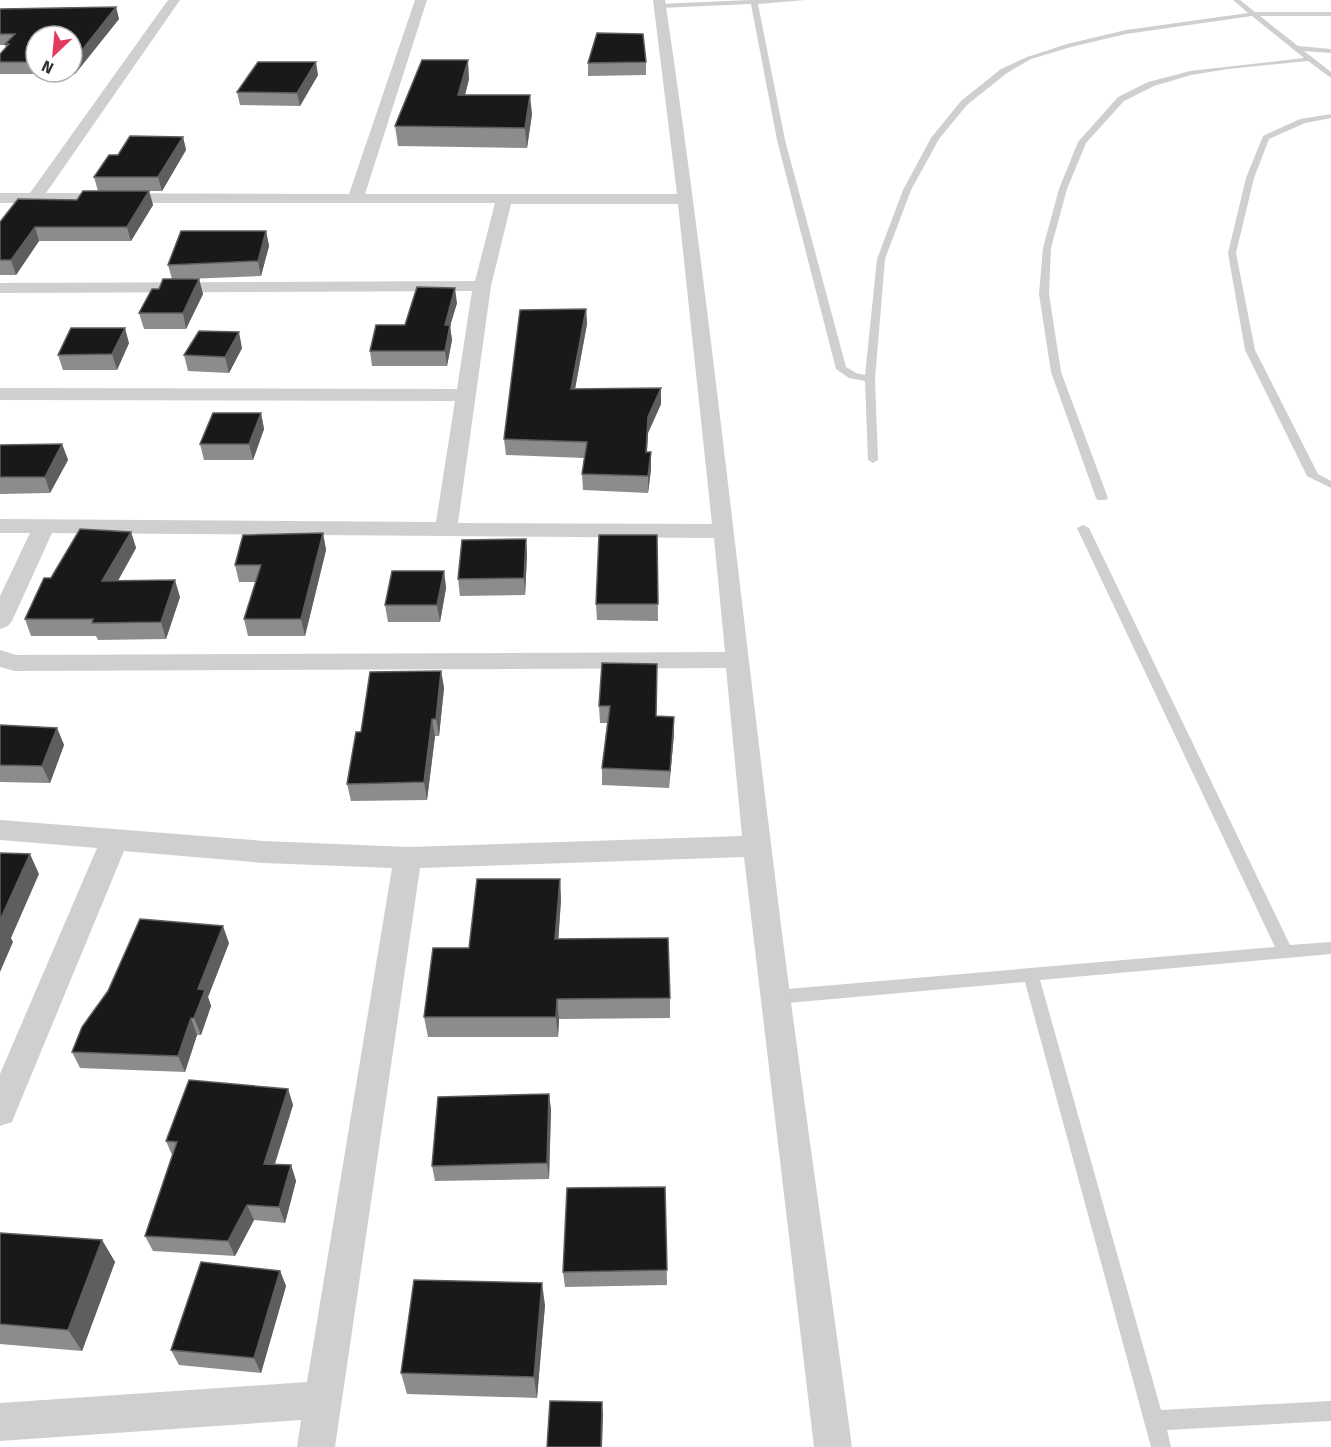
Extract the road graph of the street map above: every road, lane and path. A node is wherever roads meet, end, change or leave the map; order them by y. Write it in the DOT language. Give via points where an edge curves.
graph roads {
  1 [pos="174,0"];
  2 [pos="421,0"];
  3 [pos="802,0"];
  4 [pos="1236,0"];
  5 [pos="754,2"];
  6 [pos="659,3"];
  7 [pos="1253,14"];
  8 [pos="1331,14"];
  9 [pos="1296,48"];
  10 [pos="1331,51"];
  11 [pos="1311,59"];
  12 [pos="1331,76"];
  13 [pos="1331,116"];
  14 [pos="0,198"];
  15 [pos="35,198"];
  16 [pos="355,199"];
  17 [pos="504,200"];
  18 [pos="685,200"];
  19 [pos="482,286"];
  20 [pos="0,288"];
  21 [pos="870,379"];
  22 [pos="0,394"];
  23 [pos="466,396"];
  24 [pos="873,460"];
  25 [pos="1331,485"];
  26 [pos="1102,498"];
  27 [pos="0,526"];
  28 [pos="44,526"];
  29 [pos="1083,528"];
  30 [pos="447,530"];
  31 [pos="724,531"];
  32 [pos="0,621"];
  33 [pos="0,658"];
  34 [pos="737,660"];
  35 [pos="0,830"];
  36 [pos="115,839"];
  37 [pos="757,846"];
  38 [pos="408,858"];
  39 [pos="1331,948"];
  40 [pos="1286,952"];
  41 [pos="1031,975"];
  42 [pos="776,998"];
  43 [pos="0,1112"];
  44 [pos="323,1400"];
  45 [pos="1331,1411"];
  46 [pos="1154,1421"];
  47 [pos="0,1422"];
  48 [pos="316,1447"];
  49 [pos="832,1447"];
  50 [pos="1161,1447"];
  1 -- 15 [label="street"];
  2 -- 16 [label="street"];
  3 -- 5 [label="lane"];
  4 -- 7 [label="lane"];
  5 -- 6 [label="lane"];
  5 -- 21 [label="lane" via="762,58 795,202 841,369"];
  6 -- 18 [label="street"];
  7 -- 8 [label="lane"];
  7 -- 9 [label="lane"];
  7 -- 21 [label="lane" via="1126,32 1069,45 1004,71 964,103 935,138 907,190 881,259"];
  9 -- 10 [label="lane"];
  9 -- 11 [label="lane"];
  11 -- 12 [label="lane"];
  11 -- 26 [label="lane" via="1228,67 1151,84 1121,99 1082,142 1063,189 1047,248 1044,294 1056,372"];
  13 -- 25 [label="lane" via="1303,121 1266,138 1250,178 1232,252 1250,350 1313,476"];
  14 -- 15 [label="street"];
  15 -- 16 [label="street"];
  16 -- 17 [label="street"];
  17 -- 18 [label="street"];
  17 -- 19 [label="street"];
  18 -- 31 [label="street"];
  19 -- 20 [label="street"];
  19 -- 23 [label="street"];
  21 -- 24 [label="lane"];
  22 -- 23 [label="street"];
  23 -- 30 [label="street"];
  27 -- 28 [label="street"];
  28 -- 30 [label="street"];
  28 -- 32 [label="street"];
  29 -- 40 [label="lane"];
  30 -- 31 [label="street"];
  31 -- 34 [label="street"];
  33 -- 34 [label="street" via="15,663"];
  34 -- 37 [label="street"];
  35 -- 36 [label="street"];
  36 -- 38 [label="street" via="264,852"];
  36 -- 43 [label="street"];
  37 -- 38 [label="street"];
  37 -- 42 [label="street"];
  38 -- 44 [label="street"];
  39 -- 40 [label="lane"];
  40 -- 41 [label="lane"];
  41 -- 42 [label="lane"];
  41 -- 46 [label="lane"];
  42 -- 49 [label="street"];
  44 -- 47 [label="street"];
  44 -- 48 [label="street"];
  45 -- 46 [label="lane"];
  46 -- 50 [label="lane"];
}
